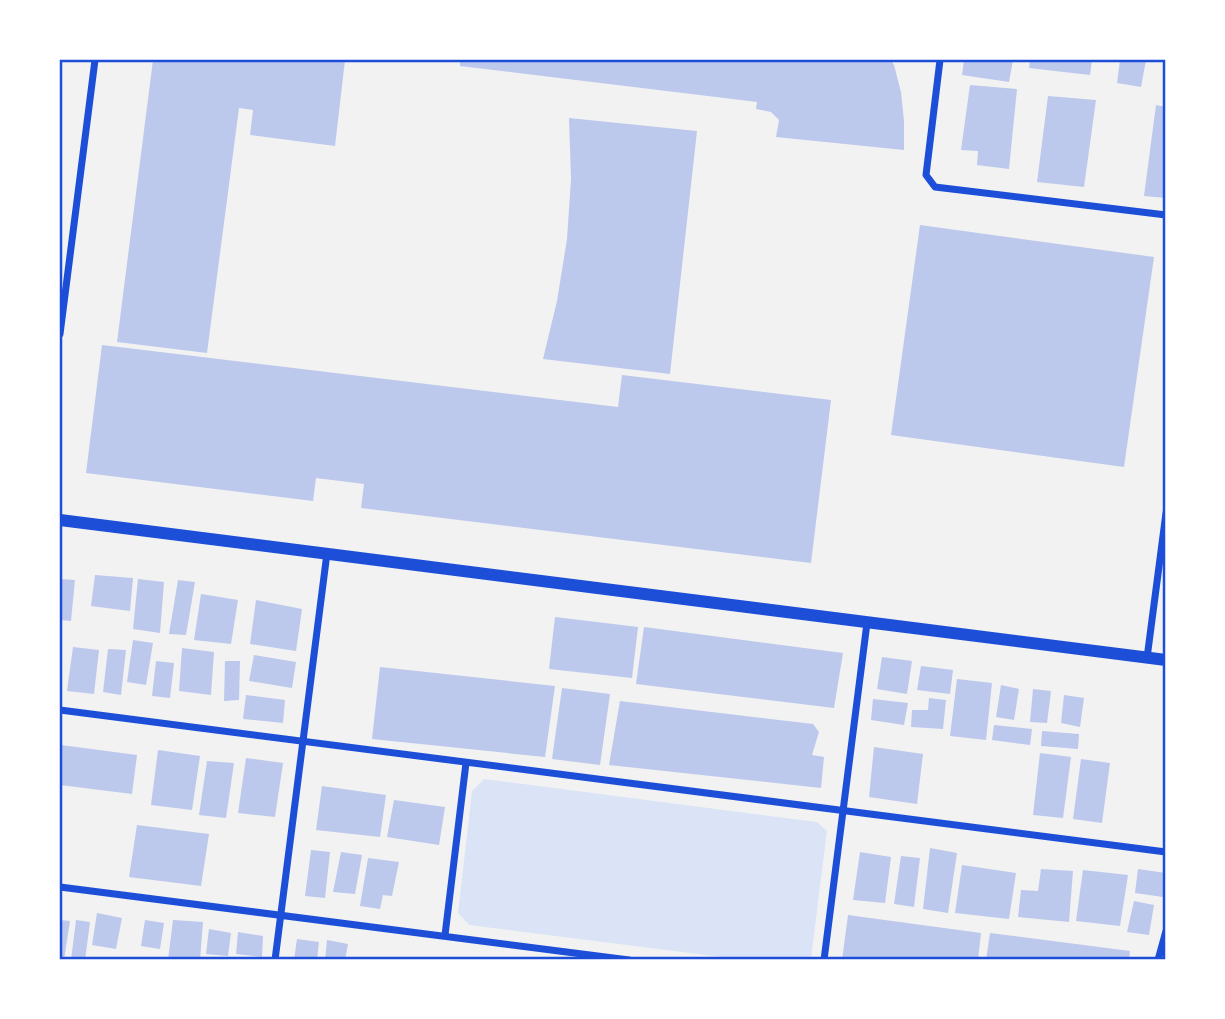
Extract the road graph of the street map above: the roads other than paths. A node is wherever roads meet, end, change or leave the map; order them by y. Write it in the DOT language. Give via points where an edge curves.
graph roads {
  1 [pos="95,60"];
  2 [pos="940,60"];
  3 [pos="1166,215"];
  4 [pos="60,334"];
  5 [pos="1166,513"];
  6 [pos="60,520"];
  7 [pos="327,553"];
  8 [pos="867,623"];
  9 [pos="1147,658"];
  10 [pos="1166,660"];
  11 [pos="60,710"];
  12 [pos="304,741"];
  13 [pos="466,763"];
  14 [pos="843,810"];
  15 [pos="1166,852"];
  16 [pos="60,887"];
  17 [pos="281,915"];
  18 [pos="1166,931"];
  19 [pos="445,936"];
  20 [pos="275,960"];
  21 [pos="629,960"];
  22 [pos="824,960"];
  23 [pos="1158,960"];
  1 -- 4 [label="street"];
  2 -- 3 [label="street" via="926,175 935,187"];
  5 -- 9 [label="street"];
  6 -- 7 [label="street"];
  7 -- 8 [label="street"];
  7 -- 12 [label="street"];
  8 -- 9 [label="street"];
  8 -- 14 [label="street"];
  9 -- 10 [label="street"];
  11 -- 12 [label="street"];
  12 -- 13 [label="street"];
  12 -- 17 [label="street"];
  13 -- 14 [label="street"];
  13 -- 19 [label="street"];
  14 -- 15 [label="street"];
  14 -- 22 [label="street"];
  16 -- 17 [label="street"];
  17 -- 19 [label="street"];
  17 -- 20 [label="street"];
  18 -- 23 [label="street"];
  19 -- 21 [label="street"];
}
